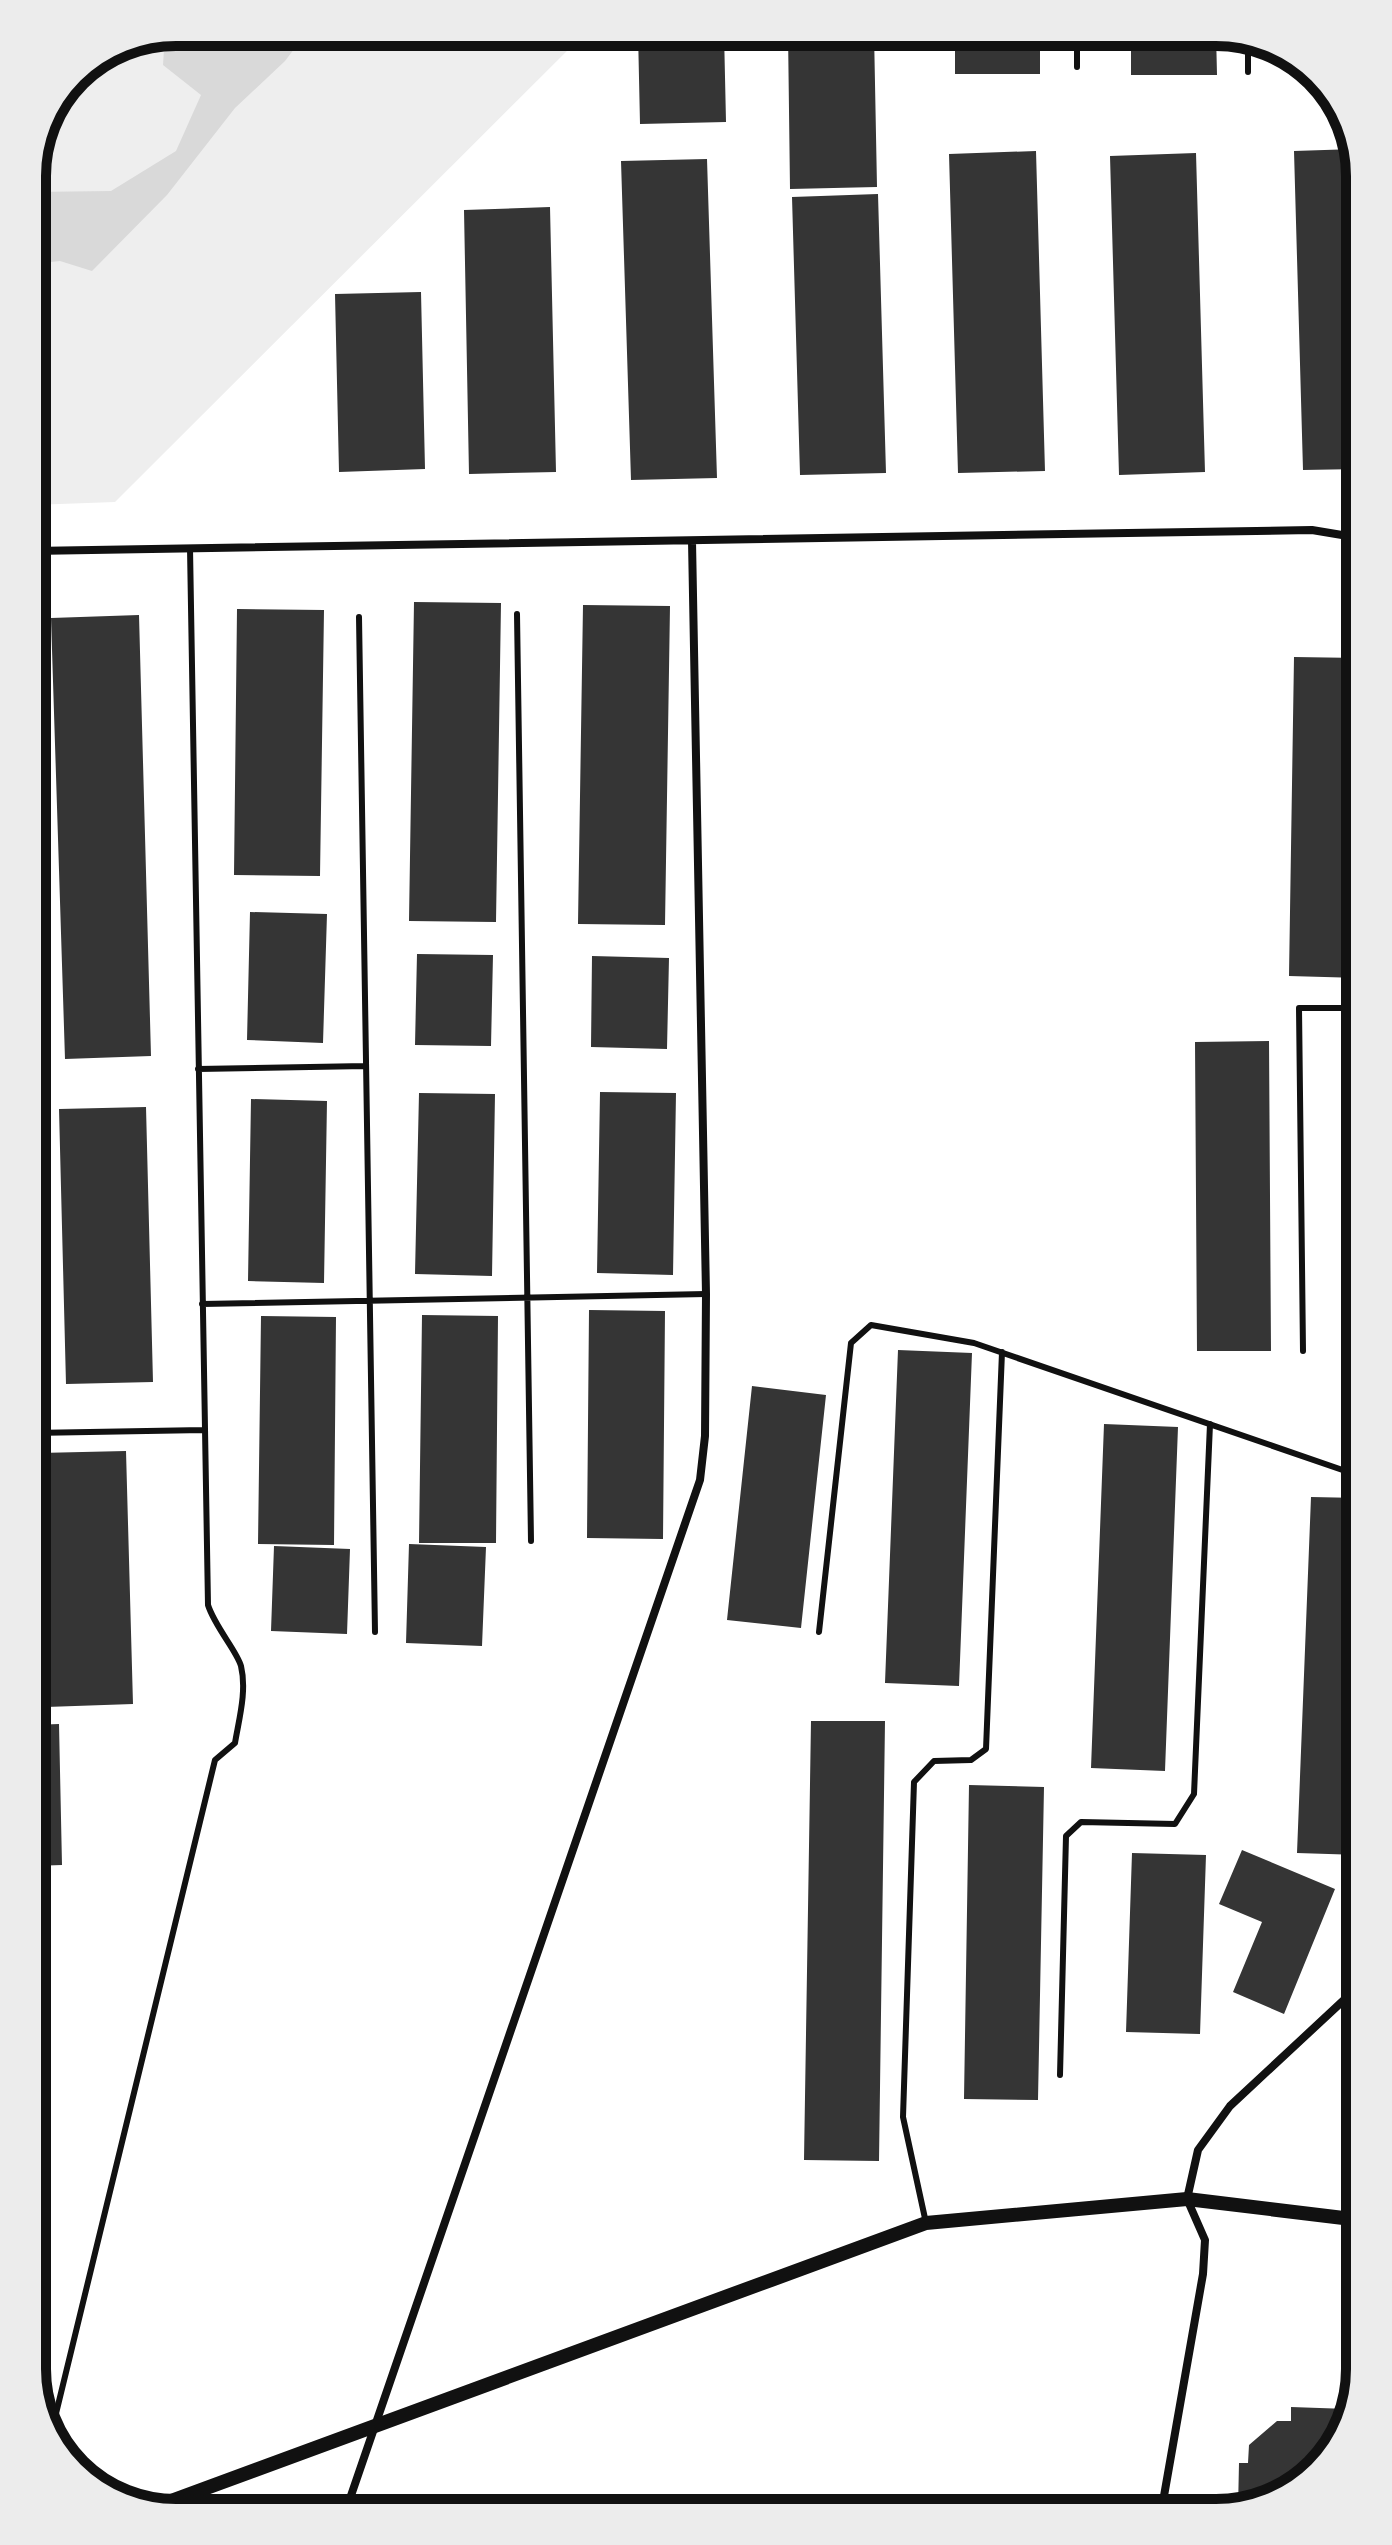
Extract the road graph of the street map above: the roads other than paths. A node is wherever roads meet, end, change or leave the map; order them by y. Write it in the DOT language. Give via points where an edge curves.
graph roads {
  1 [pos="1077,46"];
  2 [pos="1248,50"];
  3 [pos="1077,67"];
  4 [pos="1248,72"];
  5 [pos="1346,536"];
  6 [pos="692,541"];
  7 [pos="190,548"];
  8 [pos="46,551"];
  9 [pos="517,614"];
  10 [pos="359,617"];
  11 [pos="1346,1008"];
  12 [pos="366,1066"];
  13 [pos="198,1069"];
  14 [pos="706,1294"];
  15 [pos="528,1296"];
  16 [pos="370,1298"];
  17 [pos="202,1304"];
  18 [pos="1303,1351"];
  19 [pos="1002,1352"];
  20 [pos="1210,1424"];
  21 [pos="204,1430"];
  22 [pos="46,1433"];
  23 [pos="1346,1471"];
  24 [pos="531,1541"];
  25 [pos="375,1632"];
  26 [pos="819,1632"];
  27 [pos="1346,1998"];
  28 [pos="1060,2075"];
  29 [pos="1187,2199"];
  30 [pos="1346,2218"];
  31 [pos="926,2223"];
  32 [pos="55,2417"];
  33 [pos="376,2425"];
  34 [pos="176,2499"];
  35 [pos="350,2499"];
  36 [pos="1163,2499"];
  1 -- 3 [label="lane"];
  2 -- 4 [label="lane"];
  5 -- 6 [label="street" via="1312,530"];
  6 -- 7 [label="street"];
  6 -- 14 [label="street"];
  7 -- 8 [label="street"];
  7 -- 13 [label="lane"];
  9 -- 15 [label="lane"];
  10 -- 12 [label="lane"];
  11 -- 18 [label="lane" via="1299,1008"];
  12 -- 13 [label="lane"];
  12 -- 16 [label="lane"];
  13 -- 17 [label="lane"];
  14 -- 15 [label="lane"];
  14 -- 33 [label="street" via="700,1480"];
  15 -- 16 [label="lane"];
  15 -- 24 [label="lane"];
  16 -- 17 [label="lane"];
  16 -- 25 [label="lane"];
  17 -- 21 [label="lane"];
  19 -- 20 [label="lane"];
  19 -- 26 [label="lane" via="871,1325 851,1343"];
  19 -- 31 [label="lane" via="986,1749 971,1760 934,1761 914,1782 903,2117"];
  20 -- 23 [label="lane"];
  20 -- 28 [label="lane" via="1194,1794 1175,1824 1081,1822 1066,1836"];
  21 -- 22 [label="lane"];
  21 -- 32 [label="lane" via="208,1605 215,1626 241,1664 243,1693 235,1743 215,1760"];
  27 -- 29 [label="street" via="1230,2106 1198,2150"];
  29 -- 30 [label="street"];
  29 -- 31 [label="street"];
  29 -- 36 [label="street" via="1205,2240 1203,2274"];
  31 -- 33 [label="street"];
  33 -- 34 [label="street"];
  33 -- 35 [label="street"];
}
